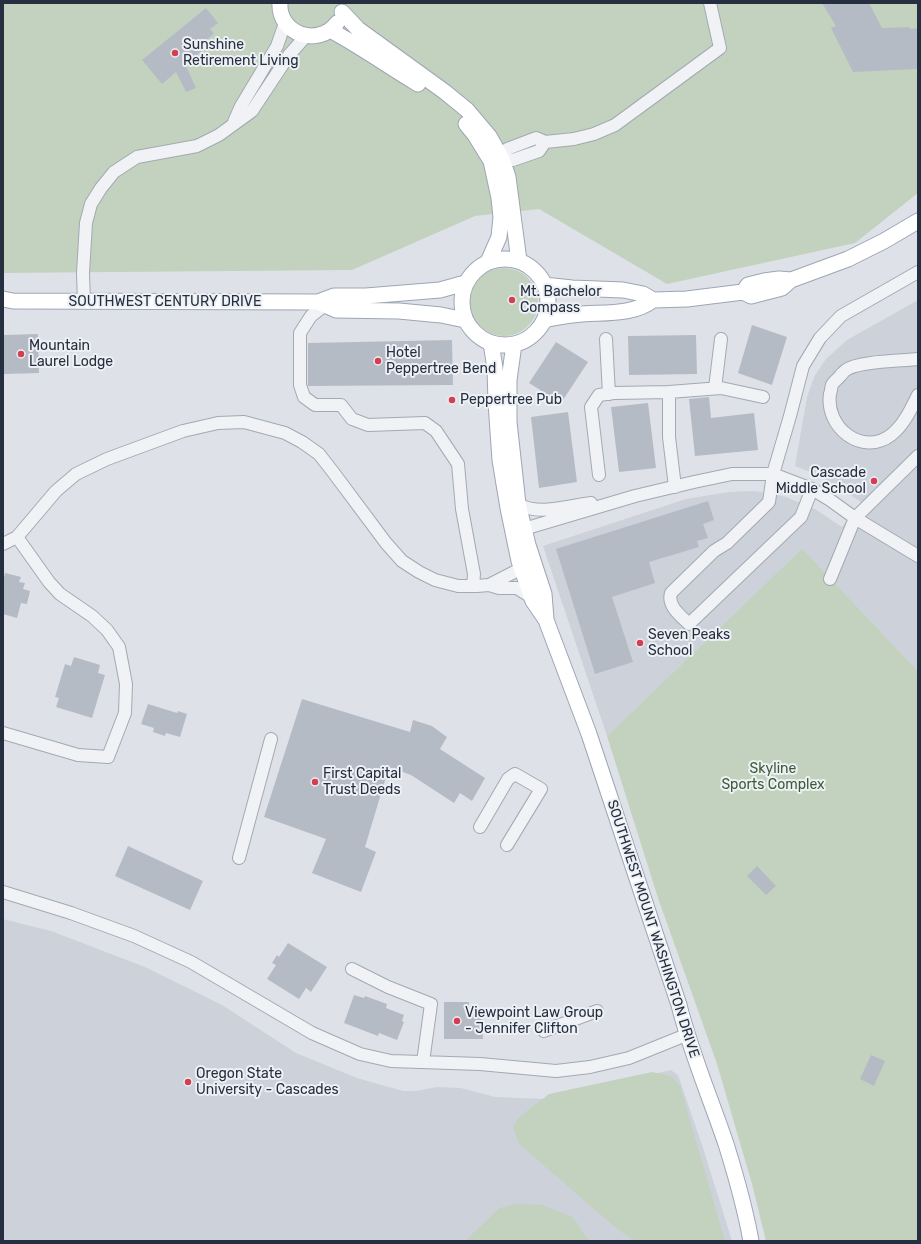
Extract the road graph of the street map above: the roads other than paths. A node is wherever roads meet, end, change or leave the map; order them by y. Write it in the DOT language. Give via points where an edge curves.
graph roads {
  1 [pos="280,3"];
  2 [pos="710,3"];
  3 [pos="342,7"];
  4 [pos="285,23"];
  5 [pos="330,30"];
  6 [pos="306,36"];
  7 [pos="234,122"];
  8 [pos="502,159"];
  9 [pos="918,221"];
  10 [pos="519,261"];
  11 [pos="488,262"];
  12 [pos="918,273"];
  13 [pos="465,283"];
  14 [pos="544,285"];
  15 [pos="654,300"];
  16 [pos="6,302"];
  17 [pos="84,302"];
  18 [pos="322,304"];
  19 [pos="465,320"];
  20 [pos="544,320"];
  21 [pos="606,339"];
  22 [pos="721,339"];
  23 [pos="491,343"];
  24 [pos="514,344"];
  25 [pos="918,359"];
  26 [pos="715,388"];
  27 [pos="669,392"];
  28 [pos="609,394"];
  29 [pos="918,395"];
  30 [pos="764,397"];
  31 [pos="918,456"];
  32 [pos="773,474"];
  33 [pos="599,475"];
  34 [pos="675,487"];
  35 [pos="812,489"];
  36 [pos="635,496"];
  37 [pos="518,504"];
  38 [pos="855,518"];
  39 [pos="518,531"];
  40 [pos="17,537"];
  41 [pos="3,544"];
  42 [pos="918,556"];
  43 [pos="522,568"];
  44 [pos="830,579"];
  45 [pos="489,585"];
  46 [pos="472,586"];
  47 [pos="533,601"];
  48 [pos="546,620"];
  49 [pos="3,733"];
  50 [pos="271,739"];
  51 [pos="480,827"];
  52 [pos="507,844"];
  53 [pos="239,858"];
  54 [pos="3,892"];
  55 [pos="352,969"];
  56 [pos="596,1011"];
  57 [pos="544,1031"];
  58 [pos="686,1035"];
  59 [pos="423,1062"];
  60 [pos="751,1241"];
  1 -- 4 [label="main road"];
  2 -- 8 [label="street" via="720,48 615,125 594,134 545,142 536,138 507,149"];
  3 -- 5 [label="main road" via="340,19"];
  3 -- 8 [label="main road" via="358,30 446,92 467,110 489,136"];
  4 -- 6 [label="main road" via="298,34"];
  4 -- 7 [label="street" via="277,46"];
  5 -- 6 [label="main road"];
  5 -- 11 [label="main road" via="436,95 454,110 476,136 491,161 499,198 499,237"];
  6 -- 7 [label="street" via="289,55 252,111"];
  7 -- 17 [label="street" via="219,135 197,146 136,157 114,172 105,182 91,204 86,223"];
  8 -- 10 [label="main road" via="508,177"];
  9 -- 15 [label="main road" via="848,259 792,280 764,281 748,285 743,292"];
  10 -- 11 [label="main road" via="498,259"];
  10 -- 14 [label="main road" via="530,266"];
  11 -- 13 [label="main road" via="471,274"];
  12 -- 32 [label="street" via="841,316 820,338 803,366"];
  13 -- 18 [label="main road, SOUTHWEST CENTURY DRIVE" via="440,290 334,296"];
  13 -- 19 [label="main road" via="462,295"];
  14 -- 15 [label="main road" via="623,290 643,294"];
  14 -- 20 [label="main road" via="548,296 548,308"];
  15 -- 20 [label="main road" via="645,306 624,310"];
  16 -- 17 [label="main road, SOUTHWEST CENTURY DRIVE"];
  17 -- 18 [label="main road, SOUTHWEST CENTURY DRIVE"];
  18 -- 19 [label="main road, SOUTHWEST CENTURY DRIVE" via="336,310 399,311"];
  18 -- 46 [label="street" via="300,333 300,385 304,397 315,405 341,405 352,419 368,425 425,423 436,431 458,464 462,509 474,574"];
  19 -- 23 [label="main road" via="481,338"];
  20 -- 24 [label="main road" via="537,331"];
  21 -- 28 [label="street"];
  22 -- 26 [label="street"];
  23 -- 24 [label="main road"];
  23 -- 39 [label="main road, SOUTHWEST MOUNT WASHINGTON DRIVE" via="495,368 500,460"];
  24 -- 37 [label="main road, SOUTHWEST MOUNT WASHINGTON DRIVE" via="509,380 509,422"];
  25 -- 29 [label="street" via="867,363 846,369 832,386 829,403 836,422 844,433 860,442 873,443 890,436 900,426"];
  26 -- 27 [label="street"];
  26 -- 30 [label="street"];
  27 -- 28 [label="street"];
  27 -- 34 [label="street"];
  28 -- 33 [label="street" via="599,395 591,407"];
  31 -- 38 [label="street"];
  32 -- 34 [label="street" via="732,474"];
  32 -- 35 [label="street"];
  32 -- 35 [label="street" via="769,502 672,593 671,604 688,624 801,517"];
  34 -- 36 [label="street"];
  35 -- 38 [label="street"];
  36 -- 37 [label="street" via="542,510 525,508"];
  36 -- 39 [label="street"];
  37 -- 39 [label="main road, SOUTHWEST MOUNT WASHINGTON DRIVE"];
  38 -- 42 [label="street"];
  38 -- 44 [label="street"];
  39 -- 43 [label="main road, SOUTHWEST MOUNT WASHINGTON DRIVE"];
  39 -- 48 [label="main road, SOUTHWEST MOUNT WASHINGTON DRIVE" via="528,545 544,594"];
  40 -- 41 [label="street"];
  40 -- 46 [label="street" via="56,491 76,474 107,459 183,431 218,423 244,422 285,433 319,454 402,561 435,580 458,586"];
  40 -- 49 [label="street" via="60,594 108,630 119,647 126,684 125,713 108,757 78,755"];
  43 -- 45 [label="street"];
  43 -- 47 [label="main road, SOUTHWEST MOUNT WASHINGTON DRIVE"];
  45 -- 46 [label="street"];
  45 -- 47 [label="street" via="517,588"];
  47 -- 48 [label="main road, SOUTHWEST MOUNT WASHINGTON DRIVE"];
  48 -- 58 [label="main road, SOUTHWEST MOUNT WASHINGTON DRIVE" via="589,734 679,1005"];
  50 -- 53 [label="street"];
  51 -- 52 [label="street" via="508,779 515,774 541,789"];
  54 -- 59 [label="street" via="134,936 191,962 312,1033 360,1054 391,1061"];
  55 -- 59 [label="street" via="431,1004"];
  56 -- 57 [label="street"];
  58 -- 59 [label="street" via="629,1058 590,1067 556,1071"];
  58 -- 60 [label="main road, SOUTHWEST MOUNT WASHINGTON DRIVE" via="726,1144"];
}
